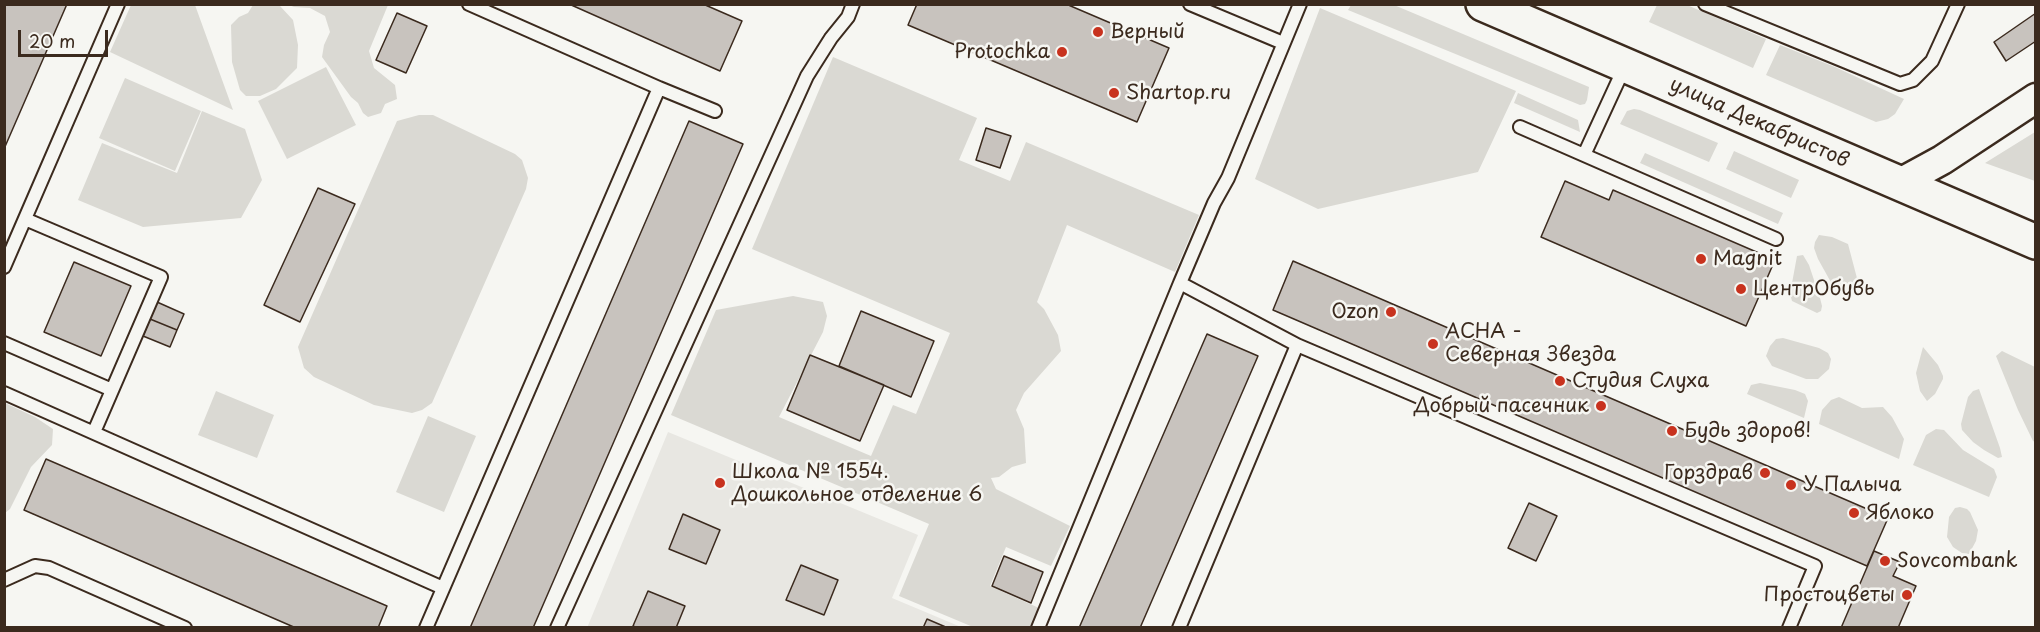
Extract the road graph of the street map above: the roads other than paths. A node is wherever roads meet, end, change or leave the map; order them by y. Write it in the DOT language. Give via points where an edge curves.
graph roads {
  1 [pos="118,4"];
  2 [pos="469,4"];
  3 [pos="853,4"];
  4 [pos="1190,4"];
  5 [pos="1300,4"];
  6 [pos="1483,4"];
  7 [pos="1705,4"];
  8 [pos="1958,4"];
  9 [pos="1282,43"];
  10 [pos="1626,65"];
  11 [pos="659,88"];
  12 [pos="2036,98"];
  13 [pos="716,111"];
  14 [pos="1520,127"];
  15 [pos="1584,155"];
  16 [pos="1898,184"];
  17 [pos="25,219"];
  18 [pos="1776,238"];
  19 [pos="2036,242"];
  20 [pos="4,267"];
  21 [pos="1180,283"];
  22 [pos="4,343"];
  23 [pos="1297,345"];
  24 [pos="112,390"];
  25 [pos="4,393"];
  26 [pos="94,432"];
  27 [pos="4,580"];
  28 [pos="443,588"];
  29 [pos="185,627"];
  30 [pos="426,627"];
  31 [pos="557,627"];
  32 [pos="1038,627"];
  33 [pos="1179,627"];
  34 [pos="1789,627"];
  1 -- 17 [label="lane"];
  2 -- 11 [label="lane"];
  3 -- 31 [label="lane" via="807,76"];
  4 -- 9 [label="lane"];
  5 -- 9 [label="lane"];
  6 -- 10 [label="main road, улица Декабристов"];
  7 -- 8 [label="lane" via="1900,84 1913,80 1932,61"];
  9 -- 21 [label="lane" via="1228,178"];
  10 -- 15 [label="lane"];
  10 -- 16 [label="main road, улица Декабристов"];
  11 -- 13 [label="lane"];
  11 -- 28 [label="lane"];
  12 -- 16 [label="street"];
  14 -- 15 [label="lane"];
  15 -- 18 [label="lane"];
  16 -- 19 [label="main road, улица Декабристов"];
  17 -- 20 [label="lane"];
  17 -- 24 [label="lane" via="161,277"];
  21 -- 23 [label="lane"];
  21 -- 32 [label="lane"];
  22 -- 24 [label="lane"];
  23 -- 33 [label="lane"];
  23 -- 34 [label="lane" via="1815,566"];
  24 -- 26 [label="lane"];
  25 -- 26 [label="lane"];
  26 -- 28 [label="lane"];
  27 -- 29 [label="lane" via="35,566 49,568"];
  28 -- 30 [label="lane"];
}
